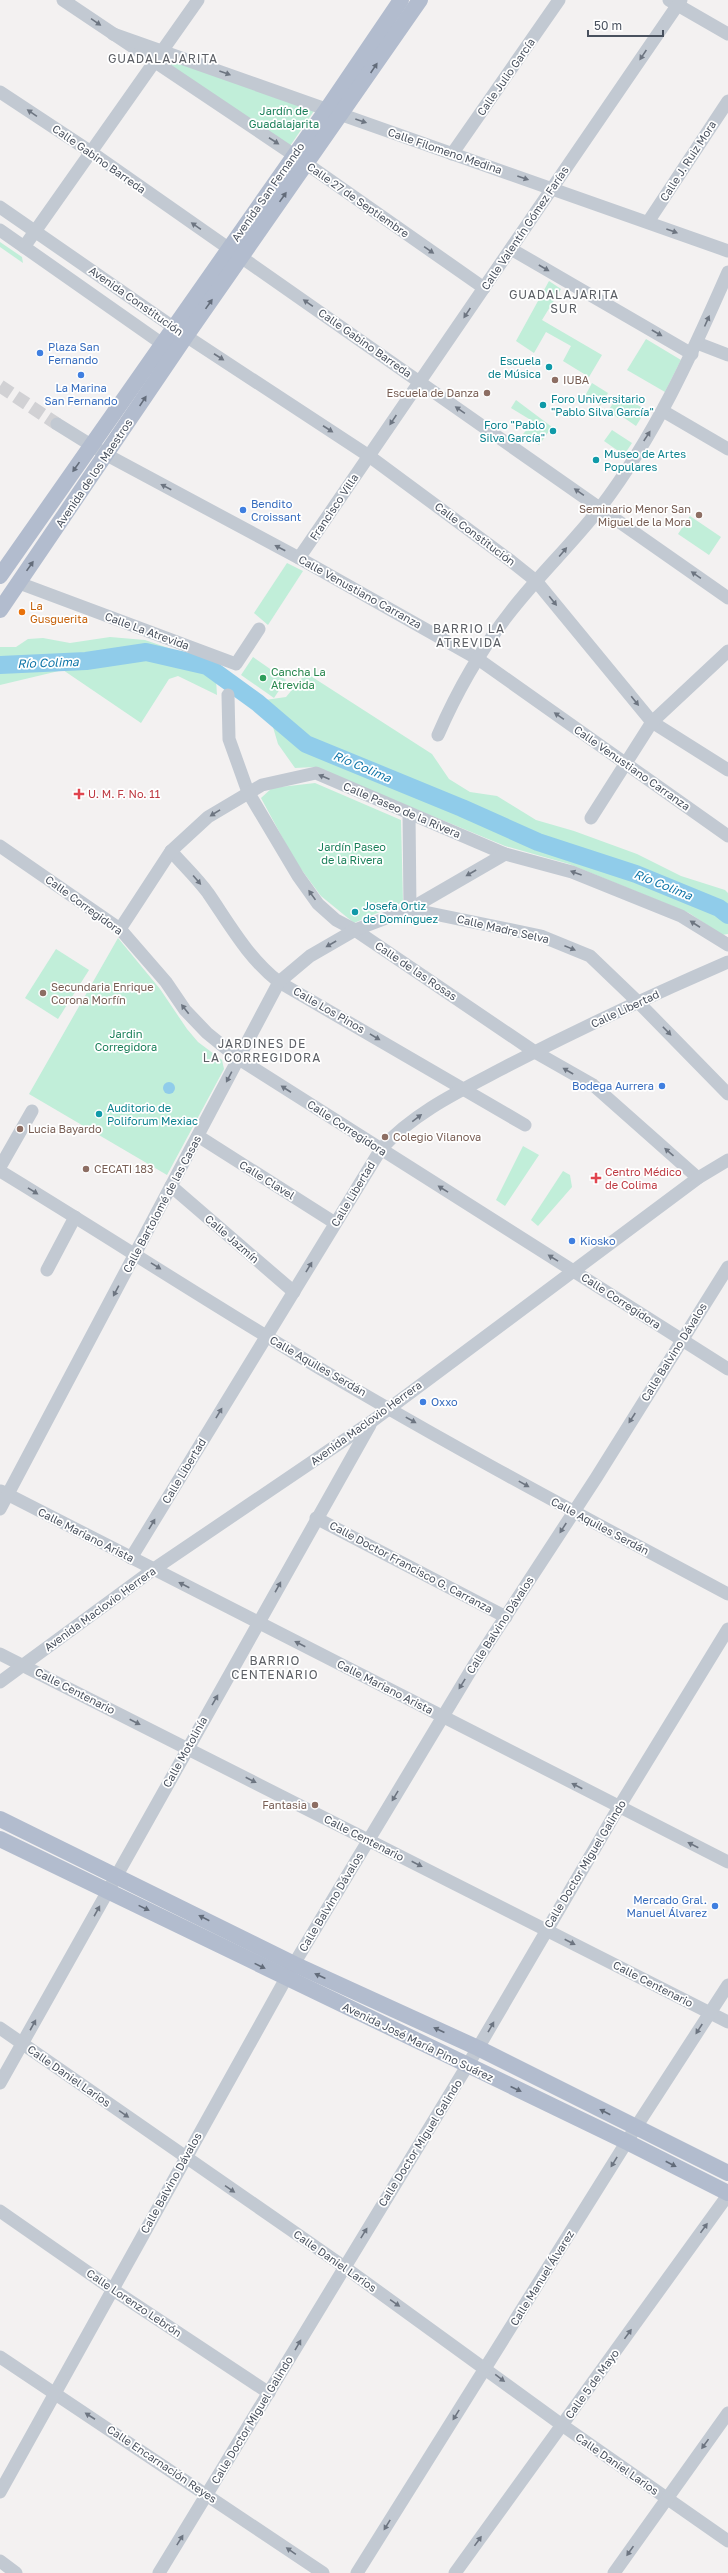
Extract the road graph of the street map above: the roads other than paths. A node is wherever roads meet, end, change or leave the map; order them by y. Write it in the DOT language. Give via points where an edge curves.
graph roads {
  1 [pos="64,0"];
  2 [pos="198,0"];
  3 [pos="400,0"];
  4 [pos="420,0"];
  5 [pos="559,0"];
  6 [pos="676,2"];
  7 [pos="112,34"];
  8 [pos="728,34"];
  9 [pos="162,51"];
  10 [pos="154,62"];
  11 [pos="0,92"];
  12 [pos="728,101"];
  13 [pos="334,112"];
  14 [pos="91,152"];
  15 [pos="452,154"];
  16 [pos="300,159"];
  17 [pos="552,188"];
  18 [pos="0,207"];
  19 [pos="648,222"];
  20 [pos="0,230"];
  21 [pos="35,231"];
  22 [pos="24,247"];
  23 [pos="511,249"];
  24 [pos="728,251"];
  25 [pos="235,253"];
  26 [pos="728,272"];
  27 [pos="484,288"];
  28 [pos="180,331"];
  29 [pos="162,343"];
  30 [pos="694,348"];
  31 [pos="728,355"];
  32 [pos="420,381"];
  33 [pos="664,411"];
  34 [pos="57,424"];
  35 [pos="91,446"];
  36 [pos="728,449"];
  37 [pos="107,455"];
  38 [pos="369,456"];
  39 [pos="600,507"];
  40 [pos="299,558"];
  41 [pos="0,576"];
  42 [pos="536,581"];
  43 [pos="18,583"];
  44 [pos="728,598"];
  45 [pos="0,610"];
  46 [pos="259,629"];
  47 [pos="728,651"];
  48 [pos="478,659"];
  49 [pos="228,695"];
  50 [pos="652,722"];
  51 [pos="438,735"];
  52 [pos="626,764"];
  53 [pos="728,770"];
  54 [pos="248,792"];
  55 [pos="409,813"];
  56 [pos="591,818"];
  57 [pos="728,836"];
  58 [pos="0,846"];
  59 [pos="171,851"];
  60 [pos="505,854"];
  61 [pos="410,909"];
  62 [pos="120,929"];
  63 [pos="355,930"];
  64 [pos="728,946"];
  65 [pos="728,962"];
  66 [pos="280,982"];
  67 [pos="638,1002"];
  68 [pos="535,1052"];
  69 [pos="239,1059"];
  70 [pos="462,1090"];
  71 [pos="728,1094"];
  72 [pos="32,1111"];
  73 [pos="525,1125"];
  74 [pos="198,1136"];
  75 [pos="381,1149"];
  76 [pos="728,1160"];
  77 [pos="0,1167"];
  78 [pos="0,1171"];
  79 [pos="698,1178"];
  80 [pos="171,1186"];
  81 [pos="75,1217"];
  82 [pos="335,1223"];
  83 [pos="136,1253"];
  84 [pos="728,1267"];
  85 [pos="47,1270"];
  86 [pos="573,1271"];
  87 [pos="294,1292"];
  88 [pos="266,1336"];
  89 [pos="682,1341"];
  90 [pos="728,1369"];
  91 [pos="389,1408"];
  92 [pos="372,1422"];
  93 [pos="4,1493"];
  94 [pos="0,1509"];
  95 [pos="574,1512"];
  96 [pos="316,1518"];
  97 [pos="131,1558"];
  98 [pos="154,1569"];
  99 [pos="728,1594"];
  100 [pos="506,1617"];
  101 [pos="258,1622"];
  102 [pos="728,1629"];
  103 [pos="0,1654"];
  104 [pos="23,1665"];
  105 [pos="0,1682"];
  106 [pos="442,1716"];
  107 [pos="187,1748"];
  108 [pos="619,1807"];
  109 [pos="0,1819"];
  110 [pos="0,1839"];
  111 [pos="368,1840"];
  112 [pos="728,1862"];
  113 [pos="117,1875"];
  114 [pos="109,1891"];
  115 [pos="547,1930"];
  116 [pos="294,1964"];
  117 [pos="286,1979"];
  118 [pos="728,1985"];
  119 [pos="709,2012"];
  120 [pos="728,2022"];
  121 [pos="0,2028"];
  122 [pos="23,2043"];
  123 [pos="478,2048"];
  124 [pos="467,2066"];
  125 [pos="0,2083"];
  126 [pos="636,2127"];
  127 [pos="627,2142"];
  128 [pos="185,2158"];
  129 [pos="728,2173"];
  130 [pos="728,2194"];
  131 [pos="0,2211"];
  132 [pos="344,2266"];
  133 [pos="112,2289"];
  134 [pos="0,2357"];
  135 [pos="486,2368"];
  136 [pos="54,2392"];
  137 [pos="269,2394"];
  138 [pos="728,2413"];
  139 [pos="562,2425"];
  140 [pos="0,2492"];
  141 [pos="208,2494"];
  142 [pos="666,2498"];
  143 [pos="728,2541"];
  144 [pos="0,2562"];
  145 [pos="16,2573"];
  146 [pos="159,2573"];
  147 [pos="323,2573"];
  148 [pos="358,2573"];
  149 [pos="455,2573"];
  150 [pos="614,2573"];
  1 -- 7 [label="street, Calle 27 de Septiembre, one-way"];
  2 -- 9 [label="street"];
  3 -- 13 [label="main road, Avenida San Fernando"];
  13 -- 4 [label="main road, Avenida San Fernando, one-way"];
  5 -- 15 [label="street, Calle Julio García"];
  6 -- 8 [label="street"];
  6 -- 17 [label="street, Calle Valentín Gómez Farías, one-way"];
  7 -- 9 [label="street, Calle 27 de Septiembre"];
  7 -- 10 [label="street, Calle 27 de Septiembre"];
  9 -- 10 [label="street"];
  9 -- 13 [label="street, Calle Filomeno Medina, one-way"];
  10 -- 14 [label="street"];
  10 -- 16 [label="street, Calle 27 de Septiembre, one-way"];
  14 -- 11 [label="street, Calle Gabino Barreda, one-way"];
  12 -- 19 [label="street, Calle J. Ruiz Mora"];
  13 -- 15 [label="street, Calle Filomeno Medina, one-way"];
  13 -- 16 [label="main road, Avenida San Fernando"];
  14 -- 21 [label="street"];
  25 -- 14 [label="street, Calle Gabino Barreda, one-way"];
  15 -- 17 [label="street, Calle Filomeno Medina, one-way"];
  16 -- 25 [label="main road, Avenida San Fernando"];
  16 -- 27 [label="street, Calle 27 de Septiembre, one-way"];
  17 -- 19 [label="street, Calle Filomeno Medina"];
  17 -- 23 [label="street, Calle Valentín Gómez Farías"];
  18 -- 21 [label="street, Avenida Constitución"];
  19 -- 24 [label="street, Calle Filomeno Medina, one-way"];
  20 -- 22 [label="street, Avenida Constitución"];
  21 -- 22 [label="street"];
  21 -- 28 [label="street, Avenida Constitución"];
  22 -- 29 [label="street, Avenida Constitución"];
  23 -- 27 [label="street, Calle Valentín Gómez Farías"];
  23 -- 30 [label="street, one-way"];
  25 -- 28 [label="main road, Avenida San Fernando"];
  32 -- 25 [label="street, Calle Gabino Barreda, one-way"];
  30 -- 26 [label="street, one-way"];
  27 -- 32 [label="street, Calle Valentín Gómez Farías, one-way"];
  28 -- 29 [label="main road, Avenida San Fernando"];
  37 -- 28 [label="main road, Avenida de los Maestros, one-way"];
  28 -- 38 [label="street, Calle Constitución, one-way"];
  29 -- 35 [label="main road, Avenida de los Maestros"];
  30 -- 31 [label="street"];
  30 -- 33 [label="street"];
  32 -- 38 [label="street, Calle Valentín Gómez Farías, one-way"];
  39 -- 32 [label="street, Calle Gabino Barreda, one-way"];
  33 -- 36 [label="street"];
  39 -- 33 [label="street, one-way"];
  34 -- 35 [label="street, Calle Venustiano Carranza"];
  35 -- 37 [label="street, Calle Venustiano Carranza"];
  35 -- 41 [label="main road, Avenida de los Maestros, one-way"];
  40 -- 37 [label="street, Calle Venustiano Carranza, one-way"];
  43 -- 37 [label="main road, Avenida de los Maestros, one-way"];
  38 -- 40 [label="street, Francisco Villa"];
  38 -- 42 [label="street, Calle Constitución"];
  42 -- 39 [label="street, one-way"];
  44 -- 39 [label="street, Calle Gabino Barreda, one-way"];
  40 -- 48 [label="street, Calle Venustiano Carranza"];
  42 -- 48 [label="street" via="511,611"];
  42 -- 50 [label="street, Calle Constitución, one-way"];
  43 -- 45 [label="main road, Avenida de los Maestros"];
  43 -- 46 [label="street, Calle La Atrevida" via="236,664"];
  47 -- 50 [label="street"];
  48 -- 51 [label="street" via="459,687"];
  52 -- 48 [label="street, Calle Venustiano Carranza, one-way"];
  49 -- 54 [label="street, Calle de las Rosas" via="229,739"];
  50 -- 52 [label="street"];
  50 -- 53 [label="street, Calle Constitución"];
  52 -- 56 [label="street"];
  52 -- 57 [label="street, Calle Venustiano Carranza"];
  55 -- 54 [label="street, Calle Paseo de la Rivera, one-way" via="316,773 262,785"];
  54 -- 59 [label="street, Calle Paseo de la Rivera, one-way" via="208,817"];
  63 -- 54 [label="street, Calle de las Rosas, one-way" via="336,920 318,904 298,876"];
  55 -- 60 [label="street, Calle Paseo de la Rivera"];
  55 -- 61 [label="street"];
  58 -- 62 [label="street, Calle Corregidora"];
  59 -- 62 [label="street, Calle Paseo de la Rivera"];
  59 -- 66 [label="street, Calle Los Pinos, one-way" via="207,892 237,938 260,965"];
  60 -- 61 [label="street, Calle Bartolomé de las Casas, one-way"];
  64 -- 60 [label="street, Calle Paseo de la Rivera, one-way" via="681,916 572,872"];
  61 -- 63 [label="street, Calle Bartolomé de las Casas"];
  61 -- 67 [label="street, Calle Madre Selva, one-way" via="541,936 590,956"];
  69 -- 62 [label="street, Calle Corregidora, one-way" via="207,1033 185,1010 166,982"];
  63 -- 66 [label="street, Calle Bartolomé de las Casas, one-way" via="310,956"];
  63 -- 68 [label="street, Calle de las Rosas"];
  65 -- 67 [label="street, Calle Libertad"];
  66 -- 69 [label="street, Calle Bartolomé de las Casas"];
  66 -- 70 [label="street, Calle Los Pinos, one-way"];
  67 -- 68 [label="street, Calle Libertad"];
  67 -- 71 [label="street, Calle Madre Selva, one-way"];
  68 -- 70 [label="street, Calle Libertad"];
  79 -- 68 [label="street, Calle de las Rosas, one-way" via="593,1086"];
  69 -- 74 [label="street, Calle Bartolomé de las Casas, one-way"];
  75 -- 69 [label="street, Calle Corregidora, one-way"];
  70 -- 73 [label="street, Calle Los Pinos"];
  75 -- 70 [label="street, Calle Libertad, one-way" via="425,1112"];
  72 -- 77 [label="street"];
  74 -- 80 [label="street, Calle Bartolomé de las Casas"];
  74 -- 82 [label="street, Calle Clavel"];
  75 -- 82 [label="street, Calle Libertad"];
  86 -- 75 [label="street, Calle Corregidora, one-way"];
  76 -- 79 [label="street, Avenida Maclovio Herrera"];
  78 -- 81 [label="street, Calle Aquiles Serdán, one-way"];
  79 -- 86 [label="street, Avenida Maclovio Herrera"];
  80 -- 83 [label="street, Calle Bartolomé de las Casas"];
  80 -- 87 [label="street, Calle Jazmín"];
  81 -- 83 [label="street, Calle Aquiles Serdán"];
  81 -- 85 [label="street"];
  87 -- 82 [label="street, Calle Libertad, one-way"];
  83 -- 88 [label="street, Calle Aquiles Serdán, one-way"];
  83 -- 93 [label="street, Calle Bartolomé de las Casas, one-way"];
  84 -- 89 [label="street, Calle Balvino Dávalos"];
  86 -- 89 [label="street, Calle Corregidora"];
  86 -- 91 [label="street, Avenida Maclovio Herrera"];
  87 -- 88 [label="street, Calle Libertad"];
  88 -- 91 [label="street, Calle Aquiles Serdán"];
  97 -- 88 [label="street, Calle Libertad, one-way"];
  89 -- 90 [label="street, Calle Corregidora"];
  89 -- 95 [label="street, Calle Balvino Dávalos, one-way"];
  91 -- 92 [label="street, Avenida Maclovio Herrera"];
  91 -- 95 [label="street, Calle Aquiles Serdán, one-way"];
  92 -- 96 [label="street, Calle Motolinía"];
  92 -- 98 [label="street, Avenida Maclovio Herrera"];
  93 -- 94 [label="street, Calle Bartolomé de las Casas"];
  93 -- 97 [label="street, Calle Mariano Arista"];
  95 -- 99 [label="street, Calle Aquiles Serdán"];
  95 -- 100 [label="street, Calle Balvino Dávalos, one-way"];
  96 -- 100 [label="street, Calle Doctor Francisco G. Carranza"];
  101 -- 96 [label="street, Calle Motolinía, one-way"];
  97 -- 98 [label="street, Calle Mariano Arista"];
  101 -- 98 [label="street, Calle Mariano Arista, one-way"];
  98 -- 104 [label="street, Avenida Maclovio Herrera"];
  100 -- 106 [label="street, Calle Balvino Dávalos, one-way"];
  106 -- 101 [label="street, Calle Mariano Arista, one-way"];
  107 -- 101 [label="street, Calle Motolinía, one-way"];
  102 -- 108 [label="street, Calle Doctor Miguel Galindo"];
  103 -- 104 [label="street, Calle Centenario"];
  104 -- 105 [label="street, Avenida Maclovio Herrera"];
  104 -- 107 [label="street, Calle Centenario, one-way"];
  108 -- 106 [label="street, Calle Mariano Arista, one-way"];
  106 -- 111 [label="street, Calle Balvino Dávalos, one-way"];
  107 -- 111 [label="street, Calle Centenario, one-way"];
  107 -- 113 [label="street, Calle Motolinía"];
  112 -- 108 [label="street, Calle Mariano Arista, one-way"];
  108 -- 115 [label="street, Calle Doctor Miguel Galindo"];
  109 -- 113 [label="main road"];
  110 -- 114 [label="main road"];
  111 -- 115 [label="street, Calle Centenario, one-way"];
  111 -- 116 [label="street, Calle Balvino Dávalos"];
  113 -- 114 [label="street, Calle Motolinía"];
  116 -- 113 [label="main road, Avenida José María Pino Suárez, one-way"];
  114 -- 117 [label="main road, Avenida José María Pino Suárez, one-way"];
  122 -- 114 [label="street, Calle Motolinía, one-way"];
  115 -- 119 [label="street, Calle Centenario, one-way"];
  123 -- 115 [label="street, Calle Doctor Miguel Galindo, one-way"];
  116 -- 117 [label="street, Calle Balvino Dávalos"];
  123 -- 116 [label="main road, Avenida José María Pino Suárez, one-way"];
  117 -- 124 [label="main road, Avenida José María Pino Suárez"];
  117 -- 128 [label="street, Calle Balvino Dávalos"];
  118 -- 119 [label="street, Calle Manuel Álvarez"];
  119 -- 120 [label="street, Calle Centenario"];
  119 -- 126 [label="street, Calle Manuel Álvarez, one-way"];
  121 -- 122 [label="street, Calle Daniel Larios"];
  122 -- 125 [label="street, Calle Motolinía"];
  122 -- 128 [label="street, Calle Daniel Larios, one-way"];
  123 -- 124 [label="street, Calle Doctor Miguel Galindo"];
  126 -- 123 [label="main road, Avenida José María Pino Suárez, one-way"];
  124 -- 127 [label="main road, Avenida José María Pino Suárez, one-way"];
  132 -- 124 [label="street, Calle Doctor Miguel Galindo, one-way"];
  126 -- 127 [label="street, Calle Manuel Álvarez"];
  126 -- 129 [label="main road, Avenida José María Pino Suárez"];
  127 -- 130 [label="main road, Avenida José María Pino Suárez, one-way"];
  127 -- 135 [label="street, Calle Manuel Álvarez, one-way"];
  128 -- 132 [label="street, Calle Daniel Larios, one-way"];
  128 -- 133 [label="street, Calle Balvino Dávalos"];
  139 -- 130 [label="street, Calle 5 de Mayo, one-way"];
  131 -- 133 [label="street, Calle Lorenzo Lebrón"];
  132 -- 135 [label="street, Calle Daniel Larios, one-way"];
  137 -- 132 [label="street, Calle Doctor Miguel Galindo, one-way"];
  133 -- 136 [label="street, Calle Balvino Dávalos"];
  133 -- 137 [label="street, Calle Lorenzo Lebrón"];
  134 -- 136 [label="street, Calle Encarnación Reyes"];
  135 -- 139 [label="street, Calle Daniel Larios, one-way"];
  135 -- 148 [label="street, Calle Manuel Álvarez, one-way"];
  136 -- 140 [label="street, Calle Balvino Dávalos"];
  141 -- 136 [label="street, Calle Encarnación Reyes, one-way"];
  137 -- 141 [label="street, Calle Doctor Miguel Galindo"];
  138 -- 142 [label="street, one-way"];
  139 -- 142 [label="street, Calle Daniel Larios"];
  149 -- 139 [label="street, Calle 5 de Mayo, one-way"];
  146 -- 141 [label="street, Calle Doctor Miguel Galindo, one-way"];
  147 -- 141 [label="street, Calle Encarnación Reyes, one-way"];
  142 -- 143 [label="street, Calle Daniel Larios"];
  142 -- 150 [label="street, one-way"];
  144 -- 145 [label="street"];
}
